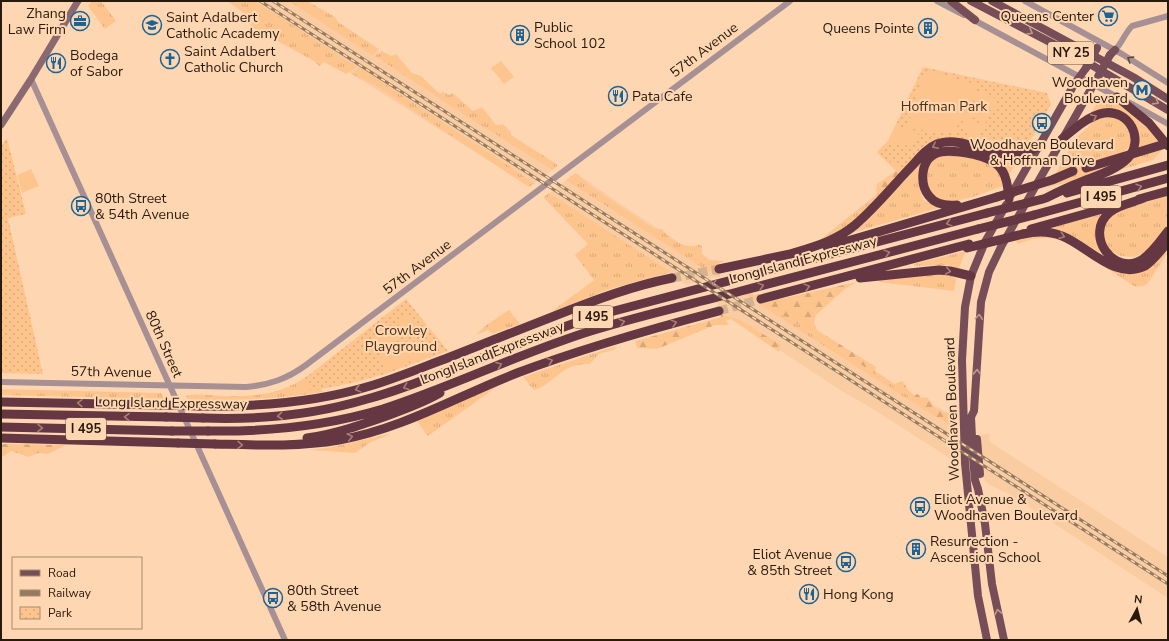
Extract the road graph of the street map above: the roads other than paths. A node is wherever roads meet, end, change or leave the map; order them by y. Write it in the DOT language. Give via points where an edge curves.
graph roads {
  1 [pos="78,1"];
  2 [pos="790,1"];
  3 [pos="937,1"];
  4 [pos="951,1"];
  5 [pos="971,1"];
  6 [pos="992,1"];
  7 [pos="1025,1"];
  8 [pos="1168,16"];
  9 [pos="975,20"];
  10 [pos="1098,45"];
  11 [pos="1113,53"];
  12 [pos="1080,77"];
  13 [pos="31,79"];
  14 [pos="1168,83"];
  15 [pos="1093,84"];
  16 [pos="1116,97"];
  17 [pos="1168,99"];
  18 [pos="1168,110"];
  19 [pos="1168,124"];
  20 [pos="1,125"];
  21 [pos="1062,139"];
  22 [pos="1168,144"];
  23 [pos="1040,146"];
  24 [pos="1165,166"];
  25 [pos="1168,178"];
  26 [pos="1168,191"];
  27 [pos="998,194"];
  28 [pos="1144,198"];
  29 [pos="1009,199"];
  30 [pos="1044,199"];
  31 [pos="1168,231"];
  32 [pos="1024,232"];
  33 [pos="1168,242"];
  34 [pos="790,254"];
  35 [pos="719,269"];
  36 [pos="971,276"];
  37 [pos="672,278"];
  38 [pos="986,281"];
  39 [pos="825,282"];
  40 [pos="761,299"];
  41 [pos="719,311"];
  42 [pos="463,379"];
  43 [pos="1,382"];
  44 [pos="170,385"];
  45 [pos="1,402"];
  46 [pos="1,414"];
  47 [pos="1,427"];
  48 [pos="1,438"];
  49 [pos="68,441"];
  50 [pos="1,443"];
  51 [pos="270,445"];
  52 [pos="285,640"];
  53 [pos="987,640"];
  54 [pos="1004,640"];
  1 -- 13 [label="main road"];
  2 -- 44 [label="street, 57th Avenue" via="295,373 283,380 255,386"];
  3 -- 9 [label="street"];
  4 -- 9 [label="main road"];
  5 -- 18 [label="main road, NY 25, one-way" via="1073,54"];
  6 -- 17 [label="main road, NY 25"];
  7 -- 10 [label="street"];
  8 -- 11 [label="street" via="1132,26"];
  9 -- 12 [label="street"];
  10 -- 11 [label="street"];
  10 -- 12 [label="main road, Woodhaven Boulevard, bridge"];
  14 -- 11 [label="street, one-way"];
  11 -- 15 [label="main road, Woodhaven Boulevard, bridge"];
  12 -- 15 [label="street"];
  12 -- 23 [label="main road, Woodhaven Boulevard"];
  13 -- 20 [label="main road"];
  13 -- 44 [label="street, 80th Street"];
  15 -- 16 [label="street"];
  15 -- 21 [label="main road, Woodhaven Boulevard"];
  16 -- 19 [label="street"];
  16 -- 22 [label="highway" via="1149,123"];
  21 -- 30 [label="highway, one-way" via="1091,118 1109,113 1127,119 1136,140 1132,153 1116,167"];
  21 -- 38 [label="main road, Woodhaven Boulevard" via="1004,241"];
  22 -- 27 [label="highway, bridge"];
  23 -- 29 [label="main road, Woodhaven Boulevard"];
  23 -- 34 [label="highway, one-way" via="1026,153 1004,155 957,143 937,144 924,153 854,226 830,240"];
  24 -- 30 [label="highway, Long Island Expressway / I 495"];
  42 -- 25 [label="highway, Long Island Expressway / I 495, one-way, bridge" via="613,325"];
  26 -- 28 [label="highway"];
  27 -- 29 [label="highway" via="958,204 942,205 926,193 924,168 933,156 946,150 985,158 996,164 1003,172"];
  27 -- 34 [label="highway" via="844,242"];
  28 -- 31 [label="highway" via="1114,210 1103,220 1100,234 1103,248 1110,257 1120,262 1139,261"];
  28 -- 32 [label="highway"];
  29 -- 36 [label="main road, Woodhaven Boulevard" via="985,242"];
  30 -- 46 [label="highway, Long Island Expressway / I 495, one-way, bridge" via="601,314 407,387 367,400 326,409 284,416 243,418"];
  32 -- 33 [label="highway, one-way" via="1062,236 1109,264 1129,270 1150,262"];
  32 -- 39 [label="highway, bridge"];
  34 -- 35 [label="highway"];
  36 -- 38 [label="main road"];
  39 -- 36 [label="highway, one-way" via="933,270"];
  36 -- 53 [label="main road, Woodhaven Boulevard" via="965,307 962,360 963,433 978,596"];
  37 -- 45 [label="highway, one-way, bridge" via="606,296 396,378 329,396 279,404 245,406"];
  54 -- 38 [label="main road, Woodhaven Boulevard, one-way" via="992,584 986,524 972,458 971,417 974,411 980,314"];
  40 -- 39 [label="highway, one-way"];
  51 -- 41 [label="highway, one-way" via="323,442 380,430 549,362 620,338"];
  47 -- 42 [label="highway, Long Island Expressway / I 495, one-way, bridge" via="172,431 278,429 341,420 403,402"];
  42 -- 51 [label="highway" via="427,401 369,422 327,434"];
  43 -- 44 [label="street, 57th Avenue"];
  44 -- 52 [label="street, 80th Street"];
  48 -- 49 [label="highway"];
  49 -- 50 [label="highway"];
  49 -- 51 [label="highway, one-way, bridge"];
}
